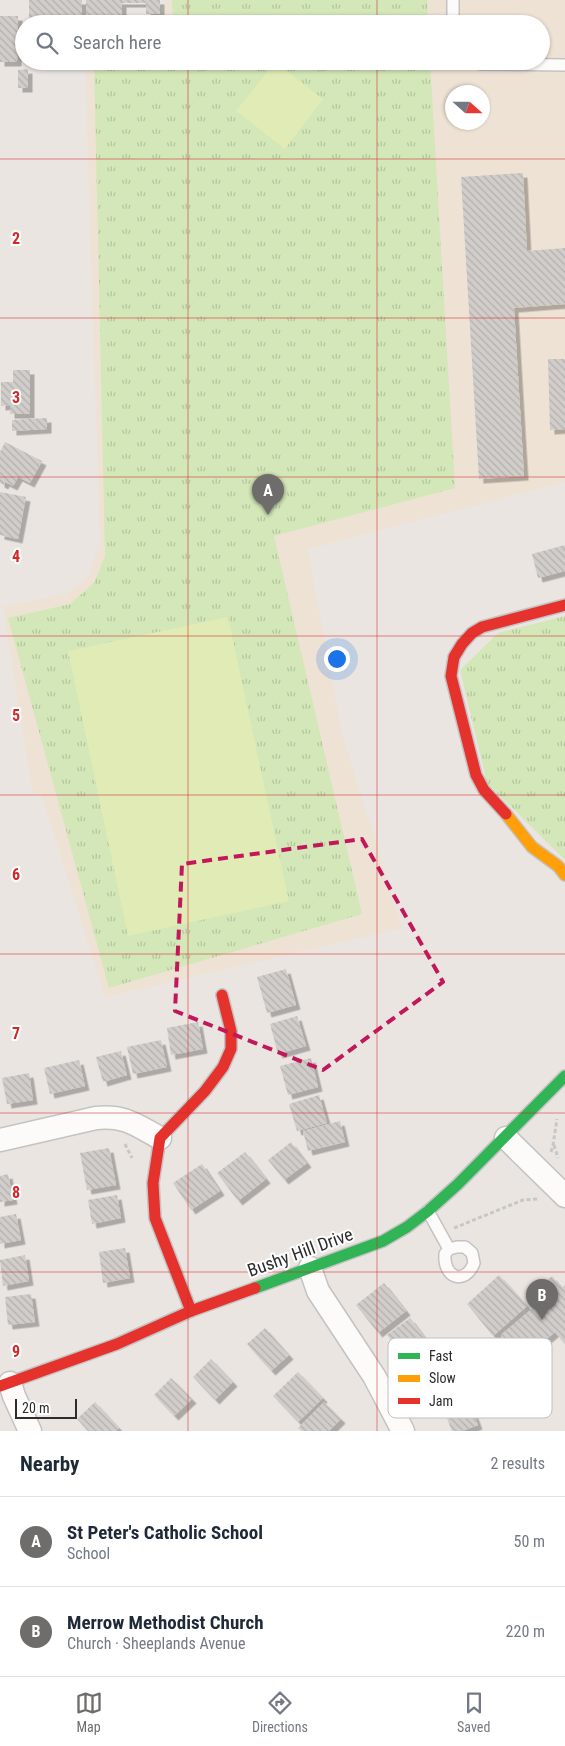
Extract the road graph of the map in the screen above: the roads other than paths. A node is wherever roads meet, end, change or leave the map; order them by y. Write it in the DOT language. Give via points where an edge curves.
graph roads {
  1 [pos="453,0"];
  2 [pos="452,15"];
  3 [pos="550,65"];
  4 [pos="565,65"];
  5 [pos="565,604"];
  6 [pos="565,875"];
  7 [pos="222,995"];
  8 [pos="565,1076"];
  9 [pos="160,1138"];
  10 [pos="506,1138"];
  11 [pos="0,1140"];
  12 [pos="564,1195"];
  13 [pos="428,1211"];
  14 [pos="449,1249"];
  15 [pos="310,1268"];
  16 [pos="191,1311"];
  17 [pos="5,1384"];
  18 [pos="388,1404"];
  19 [pos="395,1418"];
  20 [pos="30,1431"];
  21 [pos="402,1431"];
  1 -- 2 [label="lane"];
  3 -- 4 [label="lane"];
  5 -- 6 [label="street" via="498,621 472,633 454,657 451,676 476,776 484,790 532,847"];
  7 -- 9 [label="street" via="231,1040 223,1068"];
  8 -- 10 [label="street, Bushy Hill Drive"];
  9 -- 11 [label="street" via="127,1120 112,1116"];
  9 -- 16 [label="street" via="153,1183 156,1218"];
  10 -- 12 [label="street"];
  10 -- 13 [label="street, Bushy Hill Drive"];
  13 -- 14 [label="lane"];
  13 -- 15 [label="street, Bushy Hill Drive" via="401,1232"];
  15 -- 16 [label="street, Bushy Hill Drive"];
  15 -- 18 [label="street" via="318,1291 374,1376"];
  16 -- 17 [label="street, Bushy Hill Drive" via="116,1344"];
  17 -- 20 [label="street"];
  19 -- 21 [label="street"];
}
